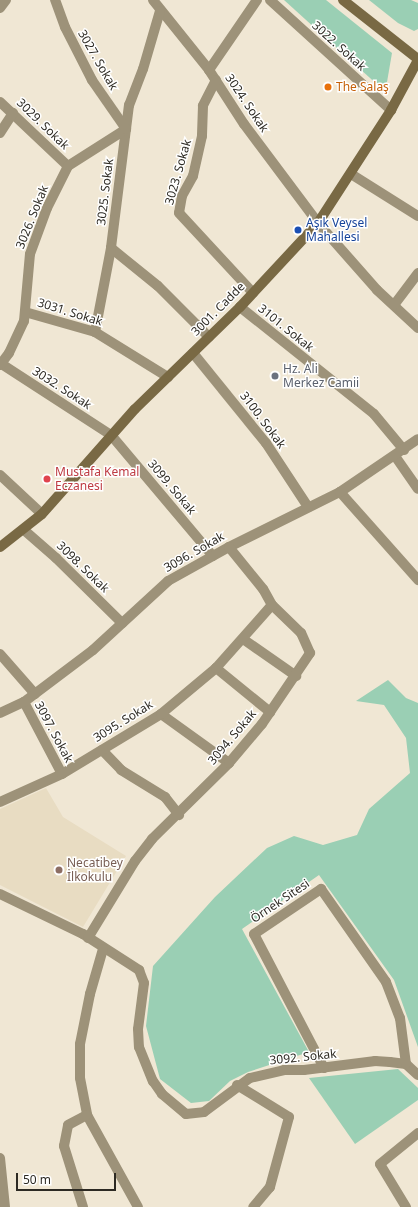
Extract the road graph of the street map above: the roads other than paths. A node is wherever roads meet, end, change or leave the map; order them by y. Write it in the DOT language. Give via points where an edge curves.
graph roads {
  1 [pos="6,0"];
  2 [pos="55,0"];
  3 [pos="153,0"];
  4 [pos="257,0"];
  5 [pos="270,0"];
  6 [pos="343,0"];
  7 [pos="0,8"];
  8 [pos="160,11"];
  9 [pos="418,60"];
  10 [pos="209,70"];
  11 [pos="216,80"];
  12 [pos="0,102"];
  13 [pos="391,110"];
  14 [pos="13,113"];
  15 [pos="126,129"];
  16 [pos="0,133"];
  17 [pos="68,166"];
  18 [pos="351,174"];
  19 [pos="418,216"];
  20 [pos="318,223"];
  21 [pos="111,248"];
  22 [pos="418,273"];
  23 [pos="253,293"];
  24 [pos="394,305"];
  25 [pos="240,307"];
  26 [pos="25,312"];
  27 [pos="418,328"];
  28 [pos="95,332"];
  29 [pos="209,337"];
  30 [pos="193,353"];
  31 [pos="0,364"];
  32 [pos="168,377"];
  33 [pos="111,434"];
  34 [pos="418,439"];
  35 [pos="404,450"];
  36 [pos="395,456"];
  37 [pos="0,475"];
  38 [pos="418,489"];
  39 [pos="340,492"];
  40 [pos="308,507"];
  41 [pos="42,514"];
  42 [pos="24,530"];
  43 [pos="0,546"];
  44 [pos="229,547"];
  45 [pos="212,556"];
  46 [pos="418,580"];
  47 [pos="272,605"];
  48 [pos="122,623"];
  49 [pos="243,639"];
  50 [pos="0,654"];
  51 [pos="216,668"];
  52 [pos="296,676"];
  53 [pos="35,694"];
  54 [pos="24,702"];
  55 [pos="270,712"];
  56 [pos="0,713"];
  57 [pos="161,714"];
  58 [pos="102,750"];
  59 [pos="229,763"];
  60 [pos="62,774"];
  61 [pos="0,802"];
  62 [pos="179,815"];
  63 [pos="0,894"];
  64 [pos="88,938"];
  65 [pos="104,949"];
  66 [pos="406,1064"];
  67 [pos="324,1068"];
  68 [pos="418,1075"];
  69 [pos="237,1085"];
  70 [pos="87,1115"];
  71 [pos="418,1133"];
  72 [pos="0,1158"];
  73 [pos="5,1207"];
  74 [pos="83,1207"];
  75 [pos="138,1207"];
  76 [pos="253,1207"];
  77 [pos="406,1207"];
  1 -- 7 [label="street"];
  2 -- 15 [label="street, 3027. Sokak" via="65,27 92,80"];
  3 -- 8 [label="street, 3024. Sokak"];
  4 -- 10 [label="street"];
  5 -- 13 [label="street, 3022. Sokak"];
  6 -- 9 [label="street"];
  8 -- 10 [label="street, 3024. Sokak"];
  8 -- 15 [label="street, 3025. Sokak" via="129,105"];
  9 -- 13 [label="street, 3001. Cadde"];
  10 -- 11 [label="street, 3024. Sokak"];
  11 -- 20 [label="street, 3024. Sokak" via="244,124"];
  11 -- 23 [label="street, 3023. Sokak" via="203,106 202,136 193,176 182,196 179,212"];
  12 -- 14 [label="street, 3029. Sokak"];
  13 -- 18 [label="street, 3001. Cadde"];
  14 -- 16 [label="street"];
  14 -- 17 [label="street, 3029. Sokak"];
  15 -- 17 [label="street"];
  15 -- 21 [label="street, 3025. Sokak"];
  17 -- 26 [label="street, 3026. Sokak" via="47,208 30,254"];
  18 -- 19 [label="street"];
  18 -- 20 [label="street, 3001. Cadde"];
  20 -- 23 [label="street, 3001. Cadde"];
  20 -- 24 [label="street, 3024. Sokak"];
  21 -- 28 [label="street, 3025. Sokak"];
  21 -- 29 [label="street" via="158,286"];
  22 -- 24 [label="street"];
  23 -- 25 [label="street, 3001. Cadde"];
  24 -- 27 [label="street, 3024. Sokak"];
  25 -- 29 [label="street, 3001. Cadde"];
  25 -- 35 [label="street, 3101. Sokak" via="374,414"];
  26 -- 28 [label="street, 3031. Sokak"];
  26 -- 31 [label="street, 3026. Sokak" via="9,352"];
  28 -- 32 [label="street, 3031. Sokak"];
  29 -- 30 [label="street, 3001. Cadde"];
  30 -- 32 [label="street, 3001. Cadde"];
  30 -- 40 [label="street, 3100. Sokak" via="266,444"];
  31 -- 33 [label="street, 3032. Sokak"];
  32 -- 33 [label="street, 3001. Cadde"];
  33 -- 41 [label="street, 3001. Cadde"];
  33 -- 45 [label="street, 3099. Sokak"];
  34 -- 35 [label="street, 3096. Sokak"];
  35 -- 36 [label="street, 3096. Sokak"];
  36 -- 38 [label="street"];
  36 -- 39 [label="street, 3096. Sokak"];
  37 -- 41 [label="street"];
  39 -- 40 [label="street, 3096. Sokak"];
  39 -- 46 [label="street"];
  40 -- 44 [label="street, 3096. Sokak"];
  41 -- 42 [label="street, 3001. Cadde"];
  42 -- 43 [label="street, 3001. Cadde"];
  42 -- 48 [label="street, 3098. Sokak"];
  44 -- 45 [label="street, 3096. Sokak"];
  44 -- 47 [label="street, 3094. Sokak" via="263,589"];
  45 -- 48 [label="street, 3096. Sokak" via="168,581"];
  47 -- 49 [label="street, 3095. Sokak"];
  47 -- 52 [label="street, 3094. Sokak" via="301,633 310,652"];
  48 -- 53 [label="street, 3096. Sokak" via="93,650"];
  49 -- 51 [label="street, 3095. Sokak"];
  49 -- 52 [label="street"];
  50 -- 53 [label="street, 3097. Sokak"];
  51 -- 55 [label="street"];
  51 -- 57 [label="street, 3095. Sokak"];
  52 -- 55 [label="street, 3094. Sokak"];
  53 -- 54 [label="street, 3096. Sokak"];
  54 -- 56 [label="street, 3096. Sokak"];
  54 -- 60 [label="street, 3097. Sokak"];
  55 -- 59 [label="street, 3094. Sokak"];
  57 -- 58 [label="street, 3095. Sokak"];
  57 -- 59 [label="street"];
  58 -- 60 [label="street, 3095. Sokak"];
  58 -- 62 [label="street" via="121,770 165,797"];
  59 -- 62 [label="street, 3094. Sokak"];
  60 -- 61 [label="street, 3095. Sokak"];
  62 -- 64 [label="street, 3094. Sokak" via="152,839 135,861"];
  63 -- 64 [label="street, 3092. Sokak"];
  64 -- 65 [label="street, 3092. Sokak"];
  65 -- 69 [label="street, 3092. Sokak" via="139,970 144,983 138,1029 139,1047 153,1081 173,1106 186,1114 204,1112"];
  65 -- 70 [label="street" via="90,994 80,1044 80,1078"];
  66 -- 67 [label="street, 3092. Sokak" via="375,1061"];
  66 -- 67 [label="street, Örnek Sitesi" via="400,1018 386,982 321,890 254,934"];
  66 -- 68 [label="street"];
  67 -- 69 [label="street, 3092. Sokak" via="284,1070 250,1078"];
  69 -- 76 [label="street" via="288,1117 270,1187"];
  70 -- 74 [label="street" via="68,1125 64,1146"];
  70 -- 75 [label="street"];
  71 -- 77 [label="street" via="380,1164"];
  72 -- 73 [label="street"];
}
